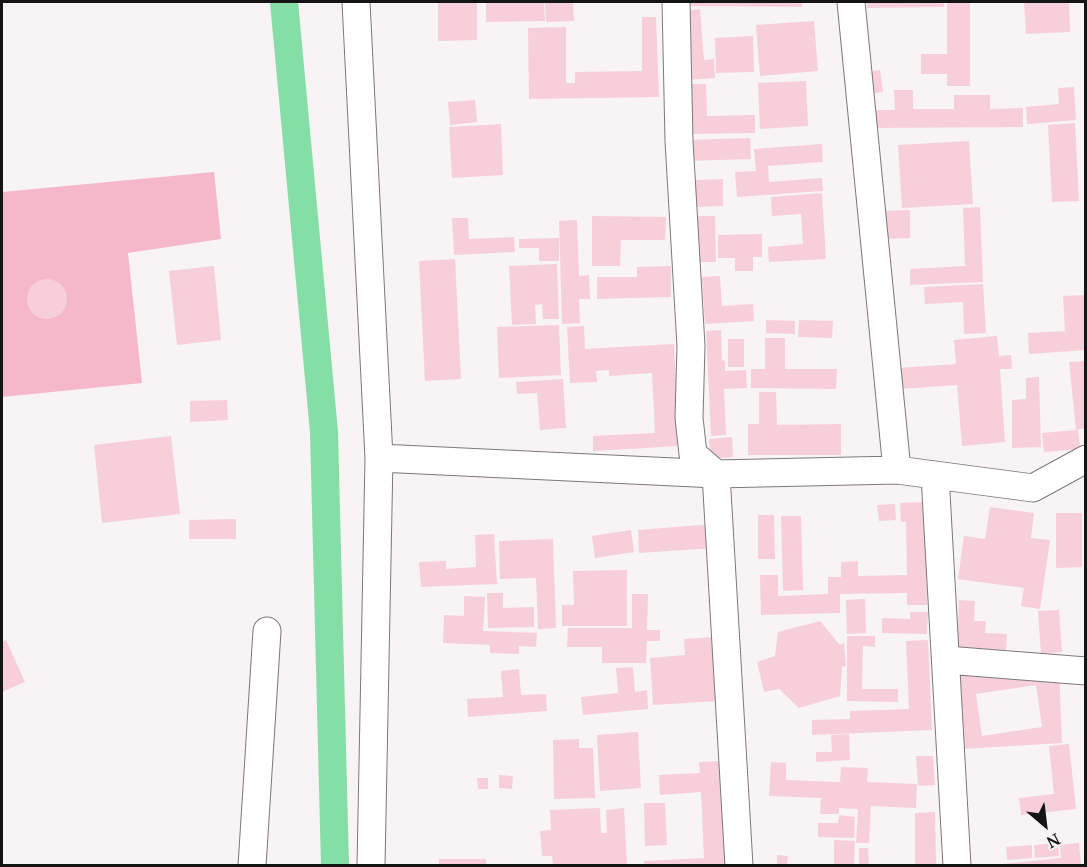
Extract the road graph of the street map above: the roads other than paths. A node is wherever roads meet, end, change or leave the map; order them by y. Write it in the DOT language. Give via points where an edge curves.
graph roads {
  1 [pos="356,2"];
  2 [pos="676,2"];
  3 [pos="850,2"];
  4 [pos="379,458"];
  5 [pos="1086,459"];
  6 [pos="897,470"];
  7 [pos="716,474"];
  8 [pos="935,476"];
  9 [pos="267,631"];
  10 [pos="946,660"];
  11 [pos="1086,671"];
  12 [pos="252,866"];
  13 [pos="371,866"];
  14 [pos="739,866"];
  15 [pos="957,866"];
  1 -- 4 [label="street"];
  2 -- 7 [label="street" via="691,346 689,418 693,454"];
  3 -- 6 [label="street"];
  4 -- 7 [label="street"];
  4 -- 13 [label="street"];
  5 -- 8 [label="street" via="1033,488"];
  6 -- 7 [label="street"];
  6 -- 8 [label="street"];
  7 -- 14 [label="street"];
  8 -- 10 [label="street"];
  9 -- 12 [label="street"];
  10 -- 11 [label="street"];
  10 -- 15 [label="street"];
}
